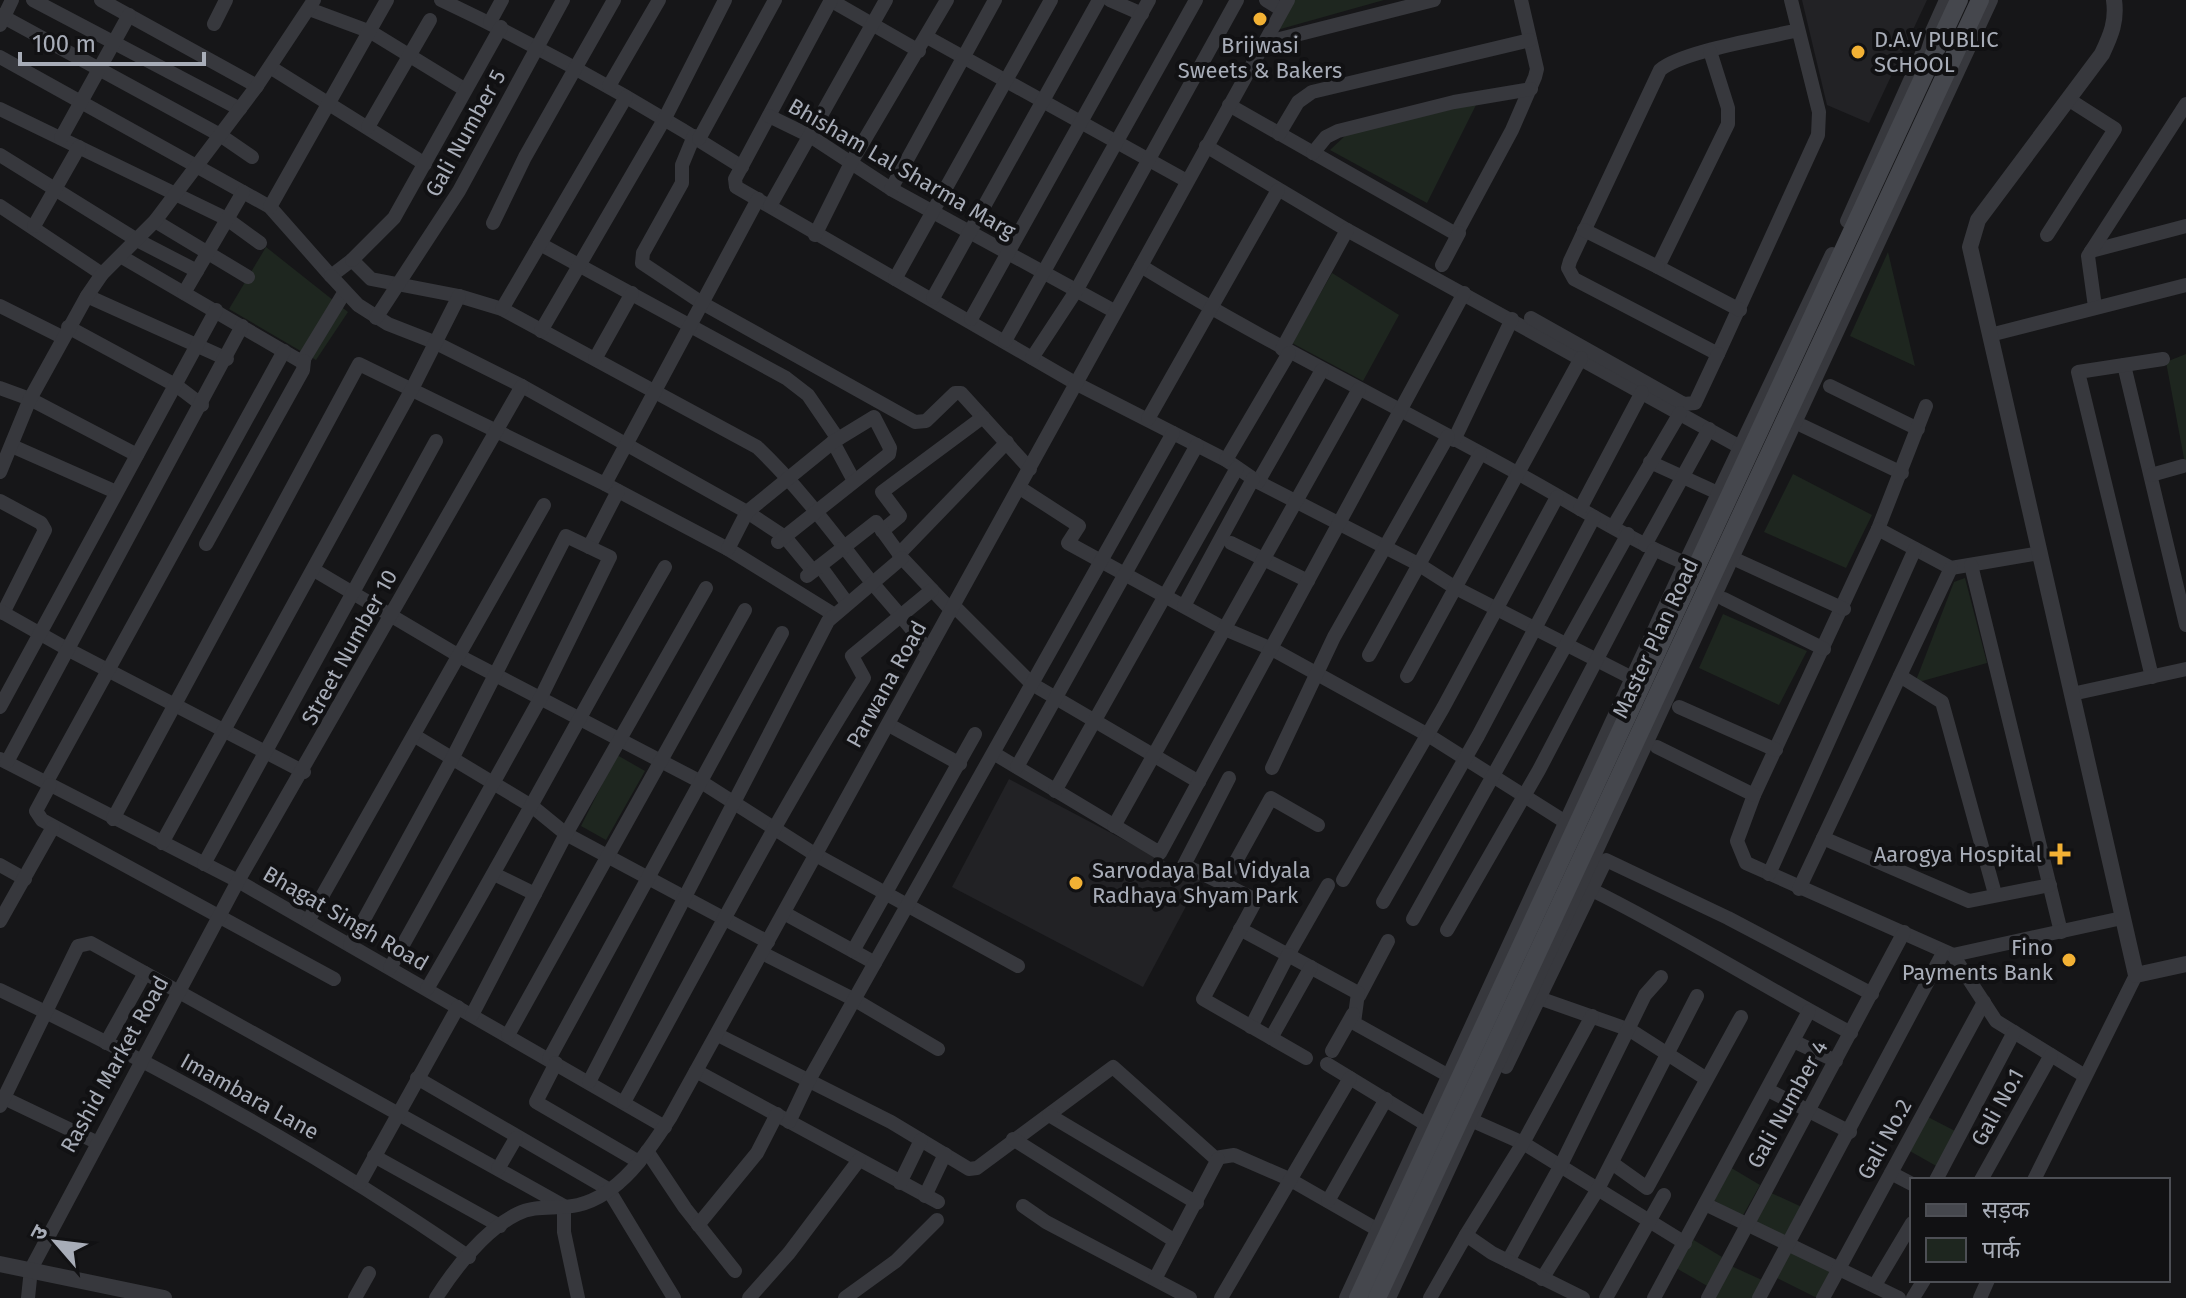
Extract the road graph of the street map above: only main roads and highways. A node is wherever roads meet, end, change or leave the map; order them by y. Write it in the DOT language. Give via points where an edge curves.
graph roads {
  1 [pos="1959,0"];
  2 [pos="1980,0"];
  3 [pos="1358,1298"];
  4 [pos="1377,1298"];
  1 -- 3 [label="main road, Master Plan Road" via="1692,556"];
  2 -- 4 [label="main road, Master Plan Road"];
}
